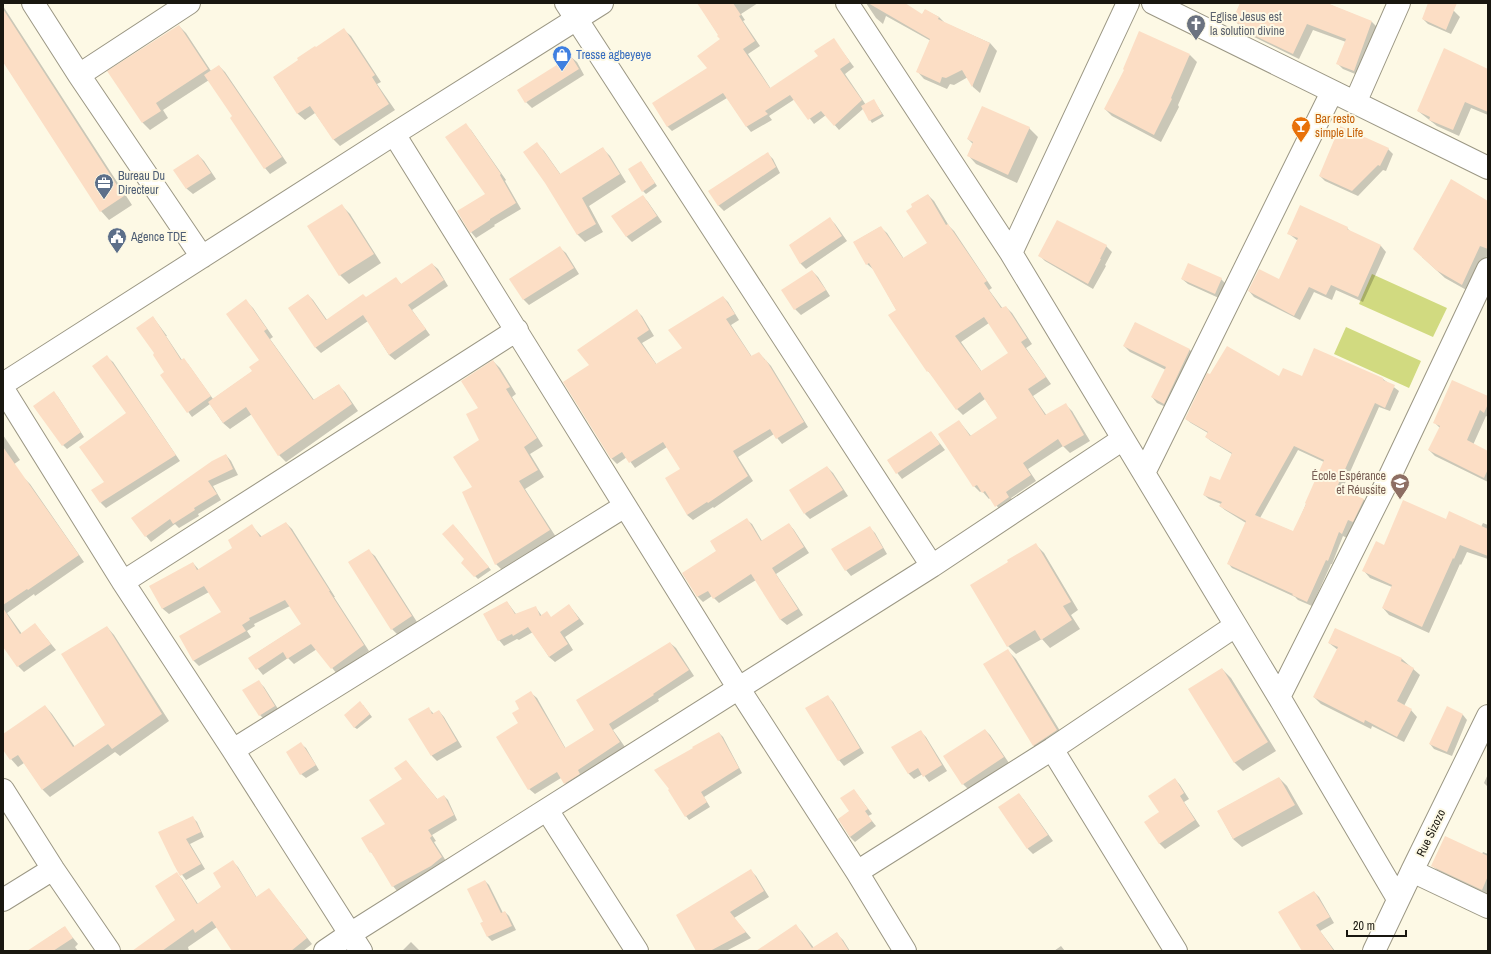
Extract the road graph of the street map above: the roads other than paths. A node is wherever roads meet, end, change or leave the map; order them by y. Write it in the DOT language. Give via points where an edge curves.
graph roads {
  1 [pos="33,3"];
  2 [pos="189,3"];
  3 [pos="602,3"];
  4 [pos="847,3"];
  5 [pos="1128,3"];
  6 [pos="1153,3"];
  7 [pos="1399,3"];
  8 [pos="571,11"];
  9 [pos="79,75"];
  10 [pos="1332,92"];
  11 [pos="1355,103"];
  12 [pos="394,134"];
  13 [pos="1488,168"];
  14 [pos="1011,253"];
  15 [pos="202,257"];
  16 [pos="1488,269"];
  17 [pos="517,330"];
  18 [pos="3,384"];
  19 [pos="3,389"];
  20 [pos="1123,439"];
  21 [pos="1144,473"];
  22 [pos="625,506"];
  23 [pos="932,566"];
  24 [pos="123,582"];
  25 [pos="1235,626"];
  26 [pos="739,689"];
  27 [pos="1279,697"];
  28 [pos="1488,716"];
  29 [pos="1052,749"];
  30 [pos="232,750"];
  31 [pos="3,790"];
  32 [pos="546,810"];
  33 [pos="53,869"];
  34 [pos="1412,871"];
  35 [pos="857,872"];
  36 [pos="1398,899"];
  37 [pos="3,900"];
  38 [pos="1488,907"];
  39 [pos="356,943"];
  40 [pos="110,951"];
  41 [pos="325,951"];
  42 [pos="637,951"];
  43 [pos="905,951"];
  44 [pos="1176,951"];
  45 [pos="1374,951"];
  1 -- 9 [label="street"];
  2 -- 9 [label="street"];
  3 -- 8 [label="street"];
  4 -- 14 [label="street"];
  5 -- 14 [label="street"];
  6 -- 10 [label="street"];
  7 -- 11 [label="street"];
  8 -- 12 [label="street"];
  8 -- 23 [label="street"];
  9 -- 15 [label="street"];
  10 -- 11 [label="street"];
  10 -- 21 [label="street"];
  11 -- 13 [label="street"];
  12 -- 15 [label="street"];
  12 -- 17 [label="street"];
  14 -- 20 [label="street"];
  15 -- 18 [label="street"];
  16 -- 27 [label="street" via="1389,478"];
  17 -- 22 [label="street"];
  17 -- 24 [label="street"];
  19 -- 24 [label="street"];
  20 -- 21 [label="street"];
  20 -- 23 [label="street"];
  21 -- 25 [label="street"];
  22 -- 26 [label="street"];
  22 -- 30 [label="street"];
  23 -- 26 [label="street"];
  24 -- 30 [label="street"];
  25 -- 27 [label="street"];
  25 -- 29 [label="street"];
  26 -- 32 [label="street"];
  26 -- 35 [label="street"];
  27 -- 36 [label="street"];
  28 -- 34 [label="street, Rue Sizozo"];
  29 -- 35 [label="street"];
  29 -- 44 [label="street"];
  30 -- 39 [label="street"];
  31 -- 33 [label="street"];
  32 -- 39 [label="street"];
  32 -- 42 [label="street"];
  33 -- 37 [label="street"];
  33 -- 40 [label="street"];
  34 -- 36 [label="street, Rue Sizozo"];
  34 -- 38 [label="street"];
  35 -- 43 [label="street"];
  36 -- 45 [label="street, Rue Sizozo"];
  39 -- 41 [label="street"];
}
